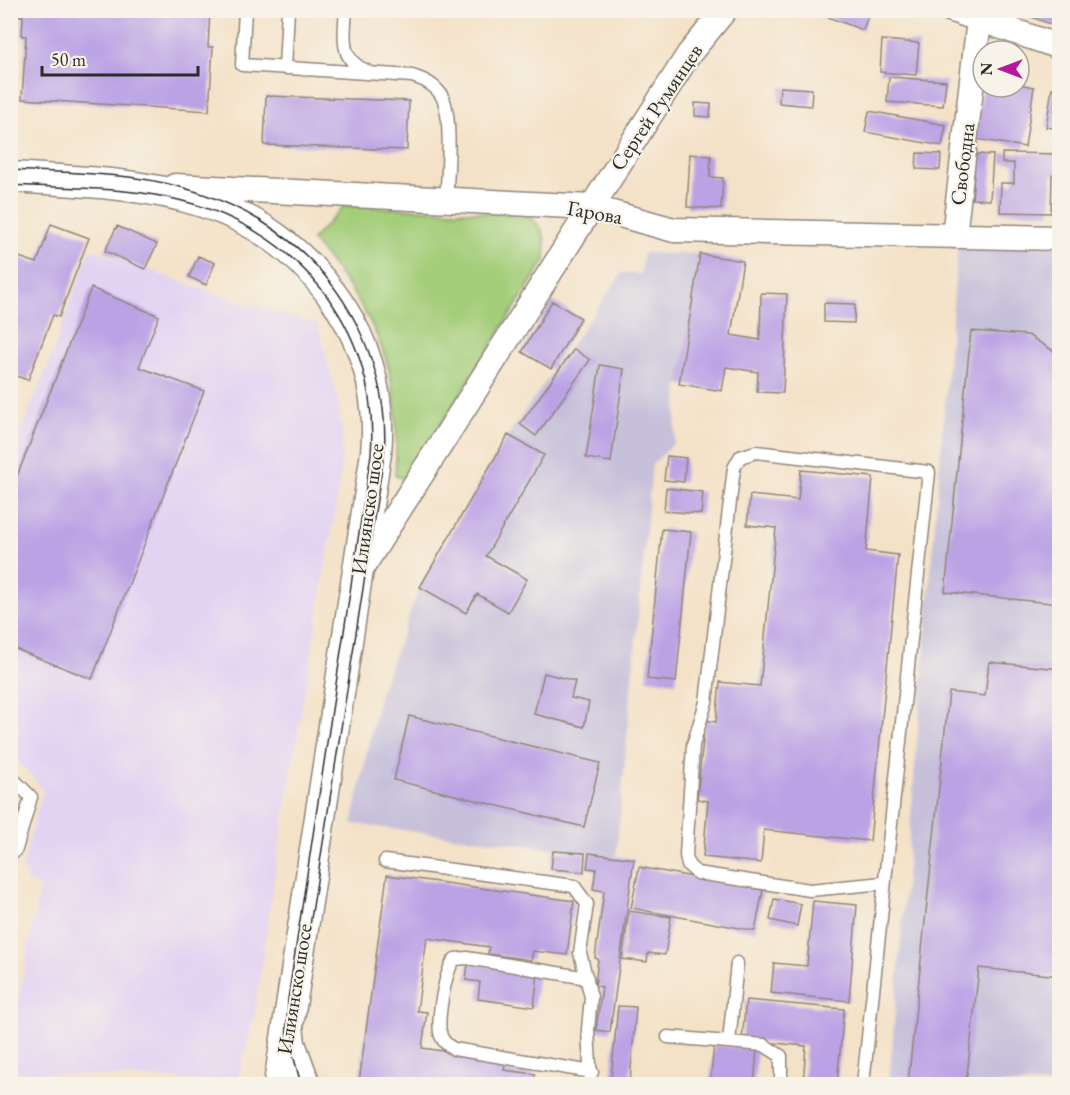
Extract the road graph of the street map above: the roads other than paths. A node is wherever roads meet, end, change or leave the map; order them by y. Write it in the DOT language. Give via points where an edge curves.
graph roads {
  1 [pos="245,10"];
  2 [pos="288,10"];
  3 [pos="345,10"];
  4 [pos="700,10"];
  5 [pos="725,10"];
  6 [pos="952,10"];
  7 [pos="979,20"];
  8 [pos="1059,46"];
  9 [pos="689,54"];
  10 [pos="285,68"];
  11 [pos="371,72"];
  12 [pos="10,177"];
  13 [pos="129,184"];
  14 [pos="446,200"];
  15 [pos="591,207"];
  16 [pos="954,236"];
  17 [pos="1059,238"];
  18 [pos="358,575"];
  19 [pos="10,776"];
  20 [pos="10,856"];
  21 [pos="385,861"];
  22 [pos="884,883"];
  23 [pos="737,963"];
  24 [pos="587,978"];
  25 [pos="291,1006"];
  26 [pos="668,1037"];
  27 [pos="729,1042"];
  28 [pos="592,1078"];
  29 [pos="279,1084"];
  30 [pos="308,1084"];
  31 [pos="782,1084"];
  32 [pos="862,1084"];
  1 -- 10 [label="lane" via="242,65"];
  2 -- 10 [label="lane"];
  3 -- 11 [label="lane" via="346,53 357,66"];
  4 -- 9 [label="street"];
  5 -- 9 [label="street, Сергей Румянцев"];
  6 -- 7 [label="street"];
  7 -- 8 [label="street"];
  7 -- 16 [label="street, Свободна"];
  9 -- 15 [label="street, Сергей Румянцев"];
  10 -- 11 [label="lane"];
  11 -- 14 [label="lane" via="421,78 441,95 448,143"];
  12 -- 13 [label="street, Илиянско шосе"];
  13 -- 14 [label="street, Гарова"];
  13 -- 18 [label="street, Илиянско шосе" via="206,202 246,219 310,267 344,313 367,360 378,409 376,453"];
  14 -- 15 [label="street, Гарова"];
  15 -- 16 [label="street, Гарова" via="674,230"];
  15 -- 18 [label="street, Сергей Румянцев"];
  16 -- 17 [label="street, Гарова"];
  18 -- 25 [label="street, Илиянско шосе"];
  19 -- 20 [label="lane" via="31,797 16,849"];
  21 -- 24 [label="lane" via="574,886 587,904 580,953"];
  22 -- 22 [label="lane" via="929,472 756,452 740,457 734,468 706,702 693,745 688,865 697,873 810,890"];
  22 -- 32 [label="lane"];
  23 -- 27 [label="lane"];
  24 -- 28 [label="lane" via="591,997 588,1029"];
  24 -- 28 [label="lane" via="455,959 448,967 439,1028 442,1038 454,1049"];
  25 -- 29 [label="street, Илиянско шосе"];
  25 -- 30 [label="street" via="293,1043"];
  26 -- 27 [label="lane"];
  27 -- 31 [label="lane" via="773,1049 781,1056"];
}
